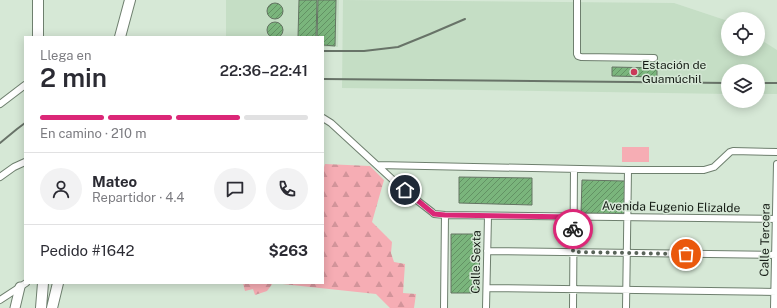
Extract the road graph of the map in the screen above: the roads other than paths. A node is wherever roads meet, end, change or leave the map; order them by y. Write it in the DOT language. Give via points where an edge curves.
graph roads {
  1 [pos="38,0"];
  2 [pos="130,0"];
  3 [pos="577,0"];
  4 [pos="38,36"];
  5 [pos="120,36"];
  6 [pos="654,58"];
  7 [pos="24,86"];
  8 [pos="0,104"];
  9 [pos="324,119"];
  10 [pos="777,152"];
  11 [pos="24,162"];
  12 [pos="777,164"];
  13 [pos="377,165"];
  14 [pos="574,169"];
  15 [pos="628,170"];
  16 [pos="777,172"];
  17 [pos="0,177"];
  18 [pos="445,215"];
  19 [pos="488,216"];
  20 [pos="573,217"];
  21 [pos="627,217"];
  22 [pos="777,219"];
  23 [pos="487,251"];
  24 [pos="573,252"];
  25 [pos="627,253"];
  26 [pos="776,255"];
  27 [pos="43,284"];
  28 [pos="58,284"];
  29 [pos="23,285"];
  30 [pos="487,288"];
  31 [pos="573,289"];
  32 [pos="626,290"];
  33 [pos="776,292"];
  34 [pos="0,300"];
  35 [pos="15,308"];
  36 [pos="41,308"];
  37 [pos="52,308"];
  38 [pos="444,308"];
  39 [pos="486,308"];
  40 [pos="573,308"];
  41 [pos="626,308"];
  42 [pos="774,308"];
  1 -- 4 [label="main road"];
  2 -- 5 [label="main road"];
  3 -- 6 [label="street" via="578,56"];
  7 -- 8 [label="street"];
  9 -- 13 [label="street, Avenida Eugenio Elizalde"];
  10 -- 15 [label="street" via="733,151 714,166 704,170"];
  11 -- 17 [label="street"];
  12 -- 16 [label="street, Calle Tercera"];
  13 -- 14 [label="street"];
  13 -- 18 [label="street, Avenida Eugenio Elizalde" via="434,214"];
  14 -- 15 [label="street"];
  14 -- 20 [label="street"];
  15 -- 21 [label="street"];
  16 -- 22 [label="street, Calle Tercera"];
  18 -- 19 [label="street, Avenida Eugenio Elizalde"];
  18 -- 38 [label="street"];
  19 -- 20 [label="street, Avenida Eugenio Elizalde"];
  19 -- 23 [label="street, Calle Sexta"];
  20 -- 21 [label="street, Avenida Eugenio Elizalde"];
  20 -- 24 [label="street"];
  21 -- 22 [label="street, Avenida Eugenio Elizalde"];
  21 -- 25 [label="street"];
  22 -- 26 [label="street, Calle Tercera"];
  23 -- 24 [label="street"];
  23 -- 30 [label="street, Calle Sexta"];
  24 -- 25 [label="street"];
  24 -- 31 [label="street"];
  25 -- 26 [label="street"];
  25 -- 32 [label="street"];
  26 -- 33 [label="street, Calle Tercera"];
  27 -- 36 [label="main road"];
  28 -- 37 [label="main road"];
  29 -- 34 [label="street"];
  29 -- 35 [label="street"];
  30 -- 31 [label="street"];
  30 -- 39 [label="street, Calle Sexta"];
  31 -- 32 [label="street"];
  31 -- 40 [label="street"];
  32 -- 33 [label="street"];
  32 -- 41 [label="street"];
  33 -- 42 [label="street, Calle Tercera"];
}
